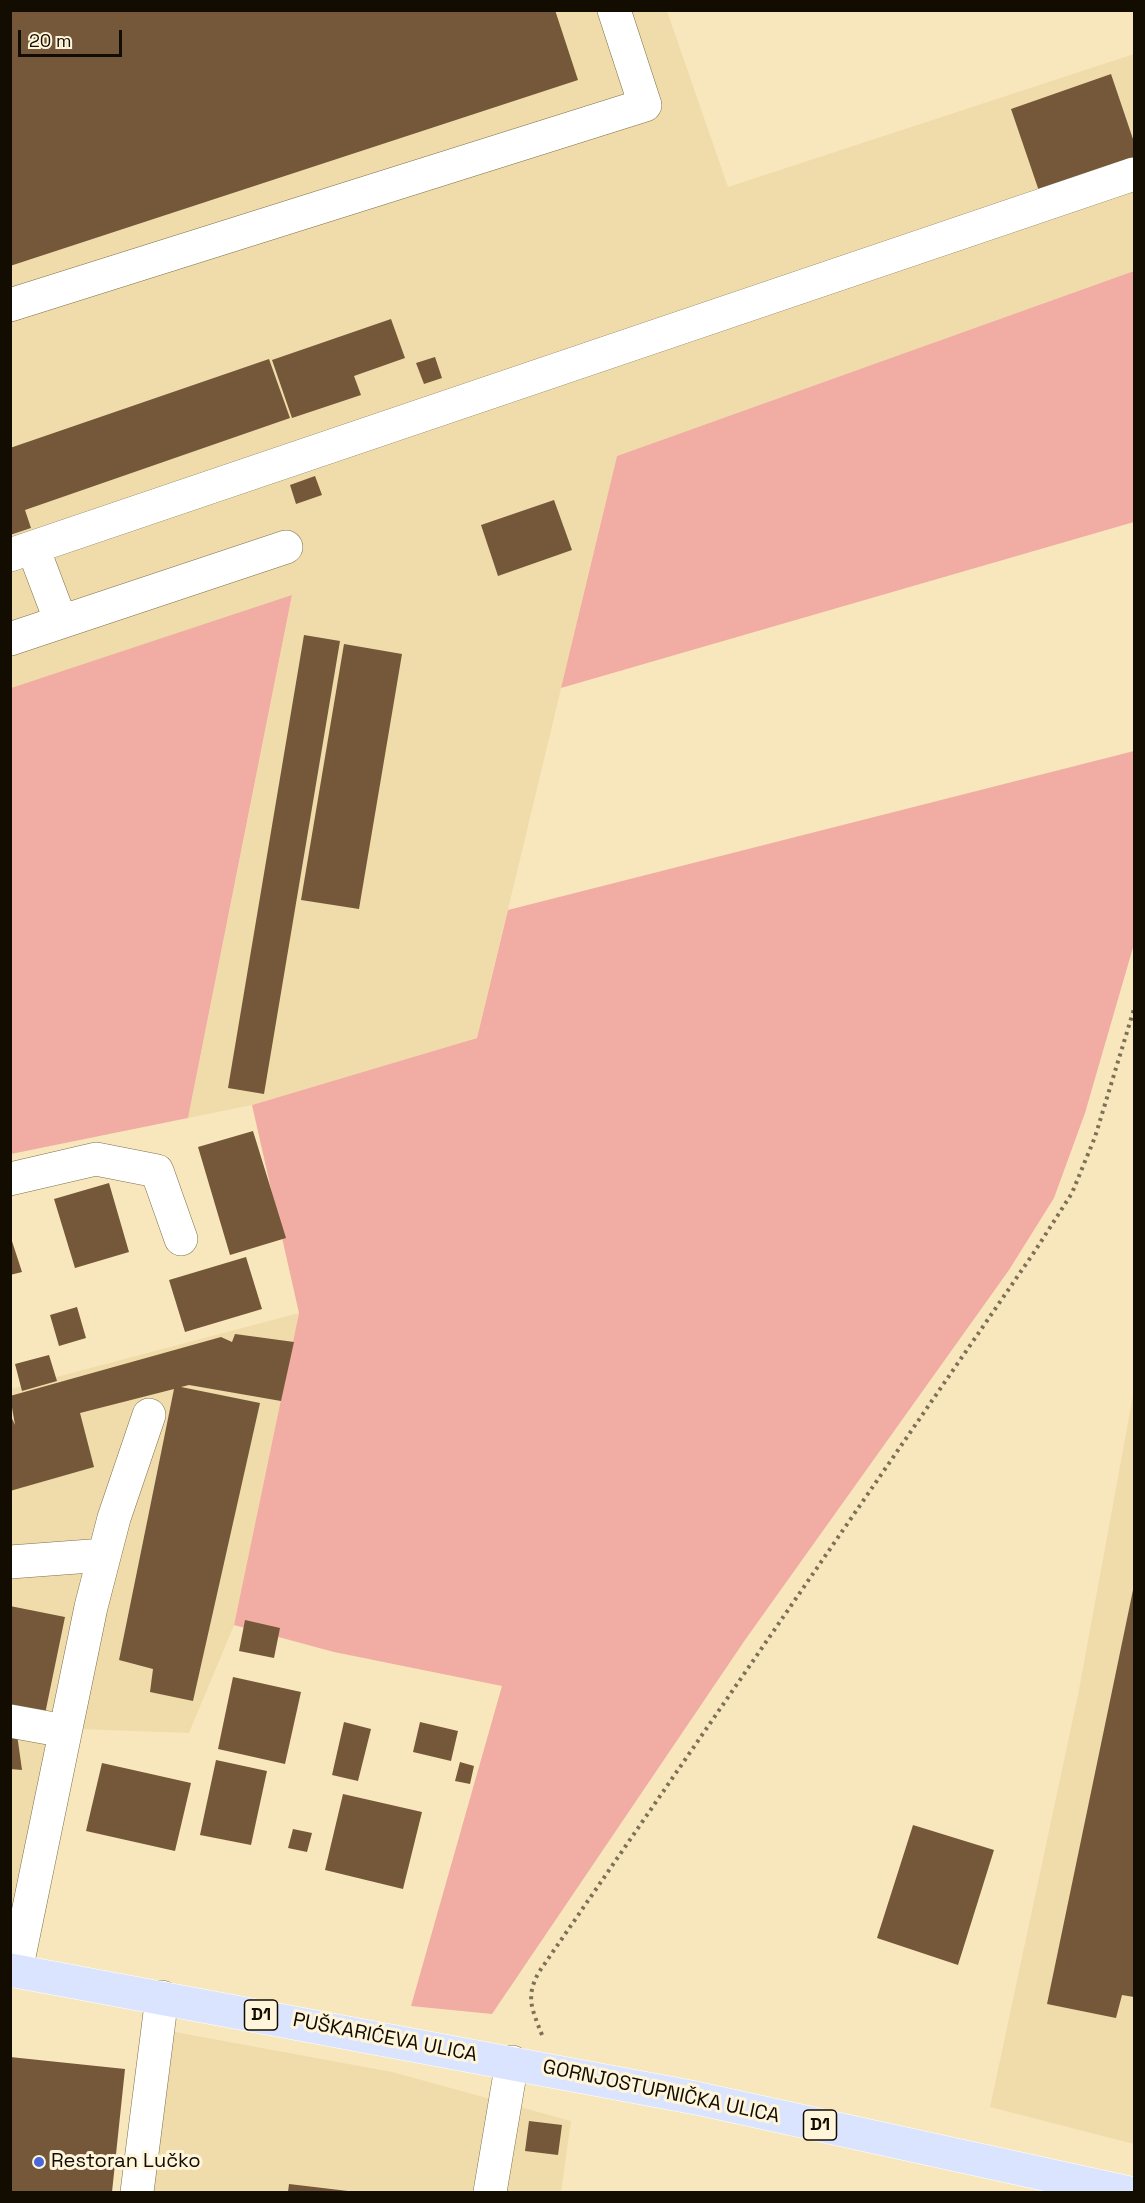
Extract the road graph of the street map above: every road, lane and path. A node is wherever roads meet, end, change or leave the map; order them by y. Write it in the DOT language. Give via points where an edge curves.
graph roads {
  1 [pos="614,10"];
  2 [pos="1134,174"];
  3 [pos="10,305"];
  4 [pos="286,547"];
  5 [pos="22,552"];
  6 [pos="61,622"];
  7 [pos="10,639"];
  8 [pos="1134,1010"];
  9 [pos="10,1179"];
  10 [pos="181,1239"];
  11 [pos="148,1415"];
  12 [pos="104,1555"];
  13 [pos="10,1562"];
  14 [pos="10,1721"];
  15 [pos="65,1731"];
  16 [pos="13,1970"];
  17 [pos="162,1997"];
  18 [pos="512,2062"];
  19 [pos="549,2069"];
  20 [pos="136,2193"];
  21 [pos="490,2193"];
  22 [pos="1126,2193"];
  1 -- 3 [label="street" via="645,105"];
  2 -- 5 [label="street"];
  4 -- 6 [label="street"];
  5 -- 6 [label="street"];
  6 -- 7 [label="street"];
  8 -- 19 [label="path" via="1095,1137 1072,1193 530,1988 531,2007"];
  9 -- 10 [label="street" via="96,1159 157,1172"];
  11 -- 12 [label="street"];
  12 -- 13 [label="street"];
  12 -- 15 [label="street"];
  14 -- 15 [label="street"];
  15 -- 16 [label="street"];
  16 -- 17 [label="main road, PUŠKARIĆEVA ULICA / D1"];
  17 -- 18 [label="main road, PUŠKARIĆEVA ULICA / D1"];
  17 -- 20 [label="street"];
  18 -- 19 [label="main road, GORNJOSTUPNIČKA ULICA / D1"];
  18 -- 21 [label="street"];
  19 -- 22 [label="main road, GORNJOSTUPNIČKA ULICA / D1"];
}
